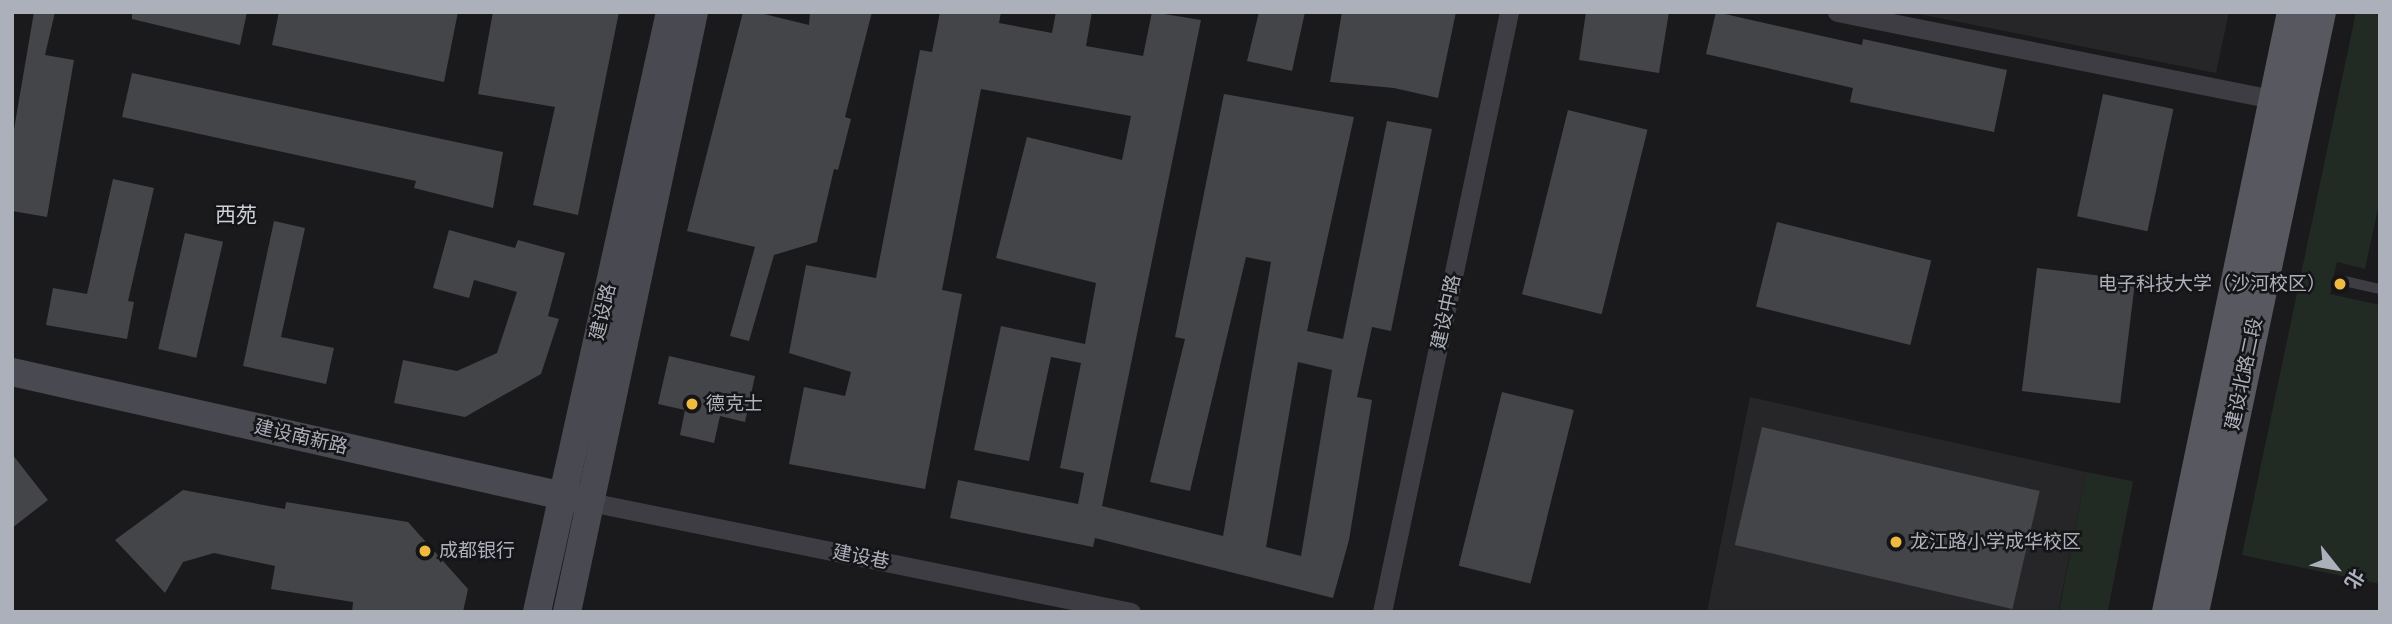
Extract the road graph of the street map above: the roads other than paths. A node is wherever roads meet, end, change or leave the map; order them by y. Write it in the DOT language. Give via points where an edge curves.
graph roads {
  1 [pos="670,12"];
  2 [pos="694,12"];
  3 [pos="1510,12"];
  4 [pos="1837,12"];
  5 [pos="2293,12"];
  6 [pos="2320,12"];
  7 [pos="2273,99"];
  8 [pos="2340,280"];
  9 [pos="2380,289"];
  10 [pos="12,372"];
  11 [pos="562,496"];
  12 [pos="590,502"];
  13 [pos="537,612"];
  14 [pos="567,612"];
  15 [pos="1131,612"];
  16 [pos="1382,612"];
  17 [pos="2168,612"];
  18 [pos="2193,612"];
  1 -- 11 [label="street, 建设路"];
  2 -- 12 [label="street, 建设路"];
  3 -- 16 [label="street, 建设中路"];
  4 -- 7 [label="street"];
  5 -- 7 [label="main road, 建设北路二段"];
  6 -- 18 [label="main road, 建设北路二段"];
  7 -- 17 [label="main road, 建设北路二段"];
  8 -- 9 [label="lane"];
  10 -- 11 [label="street, 建设南新路"];
  11 -- 12 [label="street, 建设南新路"];
  11 -- 13 [label="street, 建设路"];
  12 -- 14 [label="street, 建设路"];
  12 -- 15 [label="street, 建设巷"];
}
